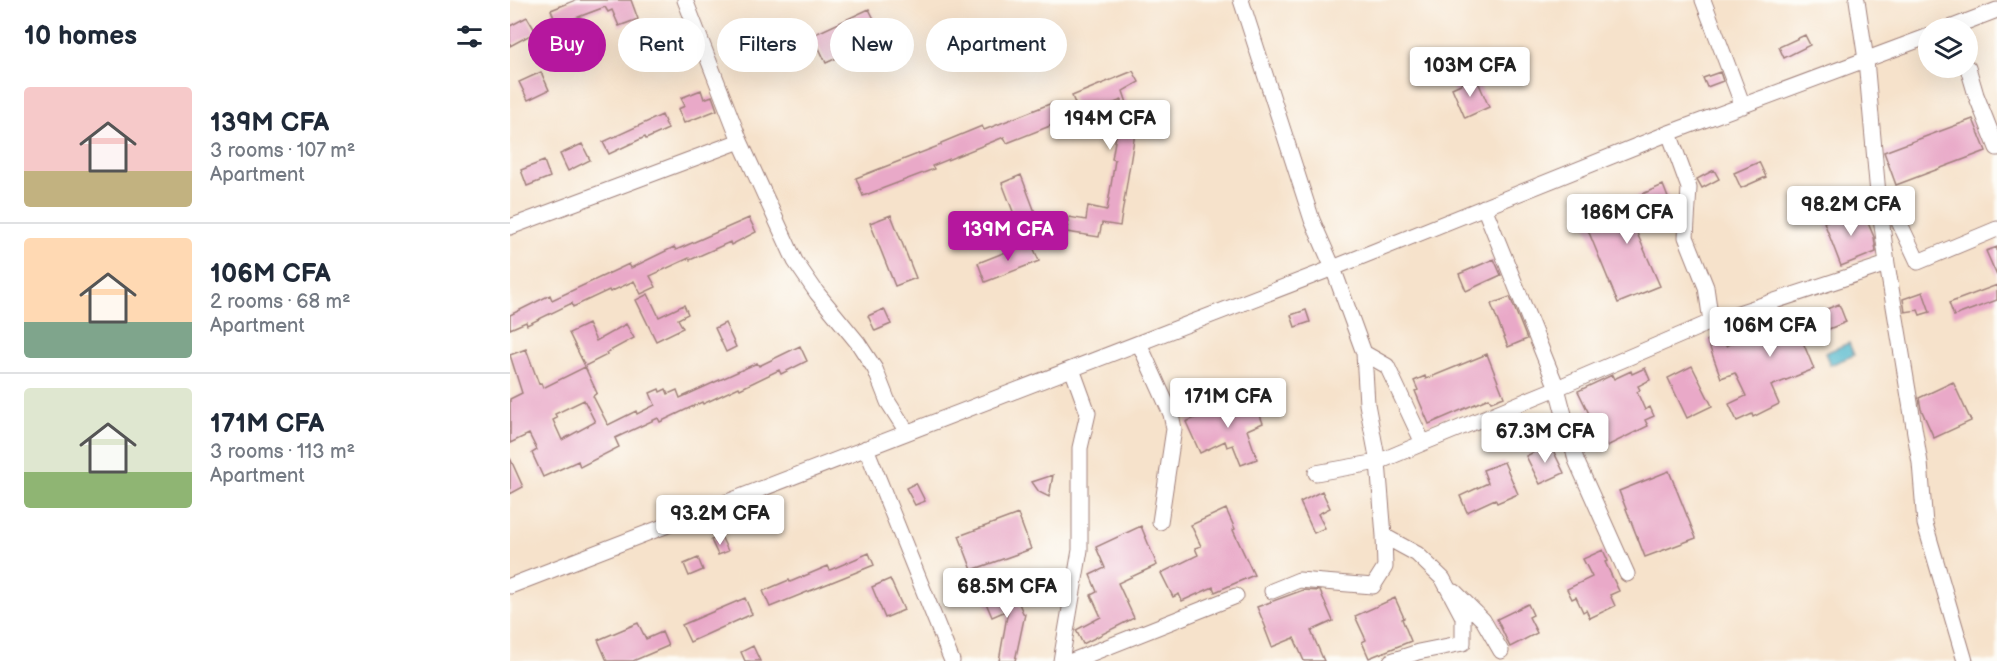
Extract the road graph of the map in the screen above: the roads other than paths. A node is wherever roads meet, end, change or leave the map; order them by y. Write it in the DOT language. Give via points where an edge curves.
graph roads {
  1 [pos="685,0"];
  2 [pos="1241,0"];
  3 [pos="1703,0"];
  4 [pos="1857,0"];
  5 [pos="1997,10"];
  6 [pos="1978,18"];
  7 [pos="1918,40"];
  8 [pos="1866,60"];
  9 [pos="1971,78"];
  10 [pos="1743,106"];
  11 [pos="1669,133"];
  12 [pos="740,141"];
  13 [pos="1997,148"];
  14 [pos="1878,194"];
  15 [pos="1484,207"];
  16 [pos="510,227"];
  17 [pos="1997,229"];
  18 [pos="1887,264"];
  19 [pos="1333,268"];
  20 [pos="1711,322"];
  21 [pos="1139,343"];
  22 [pos="1364,353"];
  23 [pos="1072,369"];
  24 [pos="1557,388"];
  25 [pos="907,432"];
  26 [pos="1423,443"];
  27 [pos="866,448"];
  28 [pos="1378,462"];
  29 [pos="1316,473"];
  30 [pos="1160,522"];
  31 [pos="1384,536"];
  32 [pos="1627,574"];
  33 [pos="1443,579"];
  34 [pos="510,586"];
  35 [pos="1272,591"];
  36 [pos="1236,596"];
  37 [pos="1501,651"];
  38 [pos="952,661"];
  39 [pos="1061,661"];
  40 [pos="1072,661"];
  41 [pos="1391,661"];
  42 [pos="1965,661"];
  1 -- 12 [label="street"];
  2 -- 19 [label="street" via="1312,220"];
  3 -- 10 [label="street"];
  4 -- 8 [label="street"];
  5 -- 6 [label="street"];
  7 -- 8 [label="street"];
  8 -- 10 [label="street"];
  8 -- 14 [label="street"];
  9 -- 13 [label="street"];
  10 -- 11 [label="street"];
  11 -- 15 [label="street"];
  11 -- 20 [label="street" via="1689,188 1686,237 1706,287"];
  12 -- 16 [label="street"];
  12 -- 25 [label="street" via="795,261 858,343"];
  14 -- 17 [label="street" via="1894,211 1918,262"];
  14 -- 18 [label="street"];
  15 -- 19 [label="street"];
  15 -- 24 [label="street"];
  18 -- 20 [label="street"];
  18 -- 42 [label="street" via="1920,463 1925,524"];
  19 -- 21 [label="street"];
  19 -- 22 [label="street"];
  20 -- 24 [label="street"];
  21 -- 23 [label="street"];
  21 -- 30 [label="street" via="1174,429"];
  22 -- 26 [label="street" via="1387,366"];
  22 -- 28 [label="street" via="1367,404"];
  23 -- 25 [label="street"];
  23 -- 39 [label="street" via="1088,413 1080,448 1080,550"];
  24 -- 26 [label="street"];
  24 -- 32 [label="street" via="1575,460"];
  25 -- 27 [label="street"];
  26 -- 28 [label="street"];
  27 -- 34 [label="street"];
  27 -- 38 [label="street"];
  28 -- 29 [label="street"];
  28 -- 31 [label="street"];
  31 -- 33 [label="street" via="1417,554"];
  31 -- 35 [label="street" via="1385,567 1372,586 1299,580"];
  33 -- 37 [label="street" via="1483,620"];
  33 -- 41 [label="street" via="1463,617 1463,643"];
  36 -- 40 [label="street"];
}
